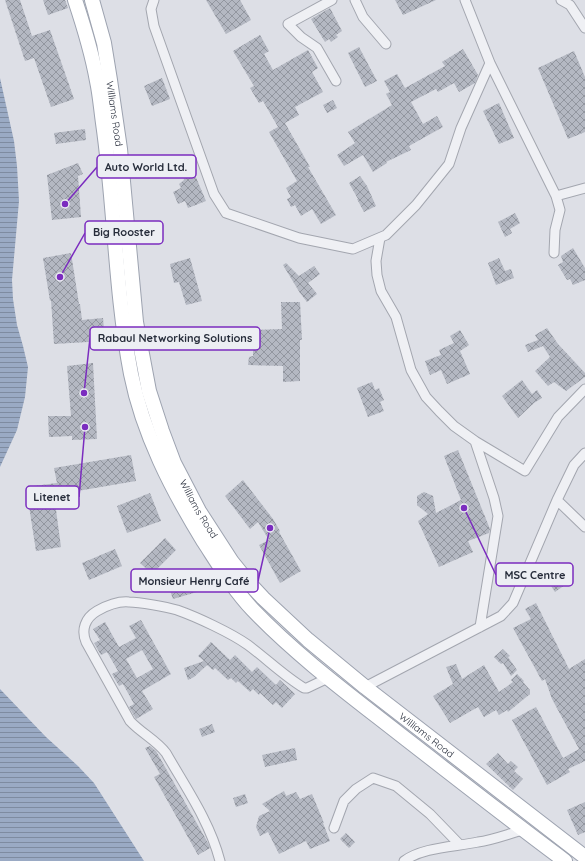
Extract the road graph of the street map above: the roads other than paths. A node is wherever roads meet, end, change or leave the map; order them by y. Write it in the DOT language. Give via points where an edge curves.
graph roads {
  1 [pos="75,0"];
  2 [pos="92,0"];
  3 [pos="154,0"];
  4 [pos="332,0"];
  5 [pos="355,0"];
  6 [pos="465,0"];
  7 [pos="561,0"];
  8 [pos="585,28"];
  9 [pos="386,44"];
  10 [pos="490,63"];
  11 [pos="336,81"];
  12 [pos="585,188"];
  13 [pos="556,196"];
  14 [pos="380,238"];
  15 [pos="554,253"];
  16 [pos="585,389"];
  17 [pos="475,441"];
  18 [pos="585,452"];
  19 [pos="557,500"];
  20 [pos="585,527"];
  21 [pos="480,627"];
  22 [pos="328,678"];
  23 [pos="365,687"];
  24 [pos="334,828"];
  25 [pos="523,830"];
  26 [pos="460,845"];
  27 [pos="585,857"];
  28 [pos="220,861"];
  29 [pos="404,861"];
  30 [pos="565,861"];
  1 -- 22 [label="main road, Williams Road" via="98,83 107,151 122,320 131,375 148,432 186,513 220,568 253,609"];
  2 -- 23 [label="main road, Williams Road" via="104,43 120,149 136,322 149,391 174,463 199,511 236,567 263,598 308,640"];
  3 -- 14 [label="street" via="151,9 154,26 214,194 226,213 299,238 353,249"];
  4 -- 11 [label="street" via="288,24 317,48"];
  5 -- 9 [label="street" via="362,17"];
  6 -- 10 [label="street"];
  7 -- 8 [label="street" via="570,5"];
  10 -- 13 [label="street"];
  10 -- 14 [label="street" via="461,128 449,164 416,206"];
  12 -- 13 [label="street"];
  13 -- 15 [label="street" via="560,210 555,230"];
  14 -- 17 [label="street" via="376,261 377,275 381,291 396,317 411,370 426,397 454,426"];
  16 -- 17 [label="street" via="558,417 525,472"];
  17 -- 21 [label="street" via="498,516"];
  18 -- 19 [label="street" via="574,465"];
  19 -- 20 [label="street"];
  19 -- 21 [label="street" via="513,603 501,616"];
  21 -- 23 [label="street"];
  22 -- 25 [label="main road, Williams Road"];
  22 -- 28 [label="street" via="304,688 247,645 216,627 176,610 128,602 118,603 94,612 86,622 83,632 86,642 130,722 166,753 205,821"];
  23 -- 27 [label="main road, Williams Road"];
  24 -- 26 [label="street" via="344,801 356,788 373,778 396,786 430,814"];
  25 -- 26 [label="street"];
  25 -- 30 [label="main road, Williams Road"];
  26 -- 29 [label="street" via="420,852"];
}
